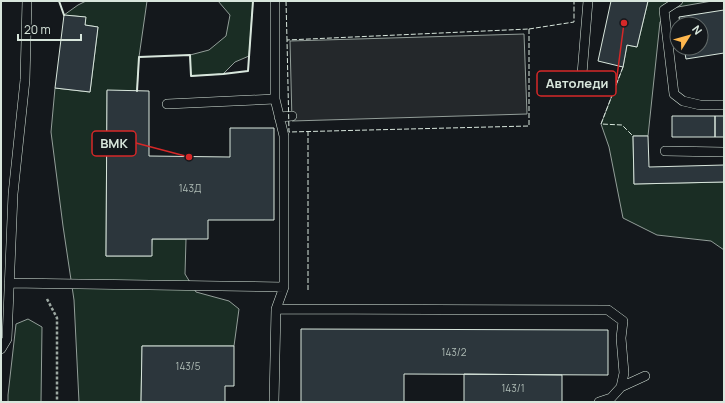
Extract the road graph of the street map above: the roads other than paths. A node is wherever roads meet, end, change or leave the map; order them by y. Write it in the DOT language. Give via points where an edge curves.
graph roads {
  1 [pos="27,1"];
  2 [pos="275,1"];
  3 [pos="588,1"];
  4 [pos="678,1"];
  5 [pos="582,74"];
  6 [pos="275,99"];
  7 [pos="167,104"];
  8 [pos="724,105"];
  9 [pos="279,116"];
  10 [pos="292,116"];
  11 [pos="665,151"];
  12 [pos="724,152"];
  13 [pos="9,283"];
  14 [pos="284,286"];
  15 [pos="276,309"];
  16 [pos="1,349"];
  17 [pos="645,376"];
  18 [pos="621,387"];
  19 [pos="274,402"];
  20 [pos="599,402"];
  1 -- 13 [label="lane" via="25,80 13,194"];
  2 -- 6 [label="lane"];
  3 -- 5 [label="lane"];
  4 -- 8 [label="lane" via="664,10 674,94 683,101 700,105"];
  6 -- 7 [label="lane"];
  6 -- 9 [label="lane"];
  9 -- 10 [label="lane"];
  9 -- 14 [label="lane" via="284,136"];
  11 -- 12 [label="lane"];
  13 -- 14 [label="lane"];
  13 -- 16 [label="lane" via="7,339"];
  14 -- 15 [label="lane"];
  15 -- 18 [label="lane" via="608,310 622,321 624,373"];
  15 -- 19 [label="lane"];
  17 -- 18 [label="lane"];
  18 -- 20 [label="lane" via="611,398"];
}
